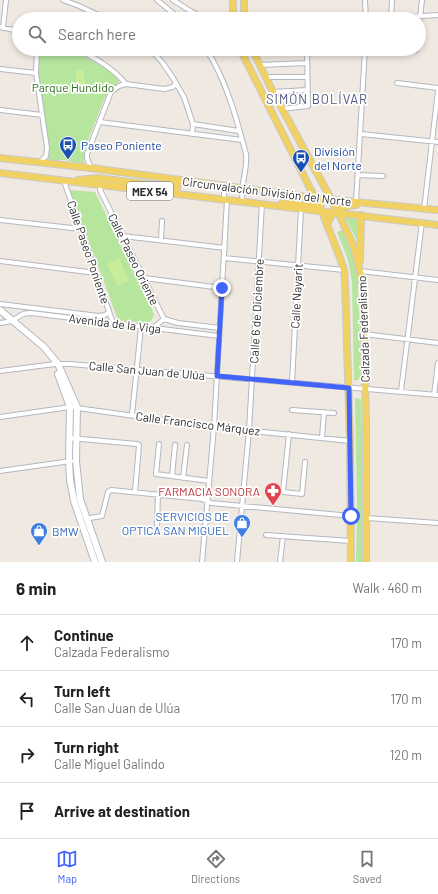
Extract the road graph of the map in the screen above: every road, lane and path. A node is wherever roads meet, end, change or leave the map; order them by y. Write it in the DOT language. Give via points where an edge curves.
graph roads {
  1 [pos="6,0"];
  2 [pos="63,0"];
  3 [pos="166,0"];
  4 [pos="173,0"];
  5 [pos="233,0"];
  6 [pos="244,0"];
  7 [pos="365,0"];
  8 [pos="392,0"];
  9 [pos="422,0"];
  10 [pos="158,1"];
  11 [pos="167,8"];
  12 [pos="91,12"];
  13 [pos="172,12"];
  14 [pos="192,12"];
  15 [pos="233,12"];
  16 [pos="244,12"];
  17 [pos="366,12"];
  18 [pos="391,12"];
  19 [pos="420,12"];
  20 [pos="438,14"];
  21 [pos="426,15"];
  22 [pos="2,28"];
  23 [pos="12,30"];
  24 [pos="37,56"];
  25 [pos="90,56"];
  26 [pos="157,56"];
  27 [pos="210,56"];
  28 [pos="244,56"];
  29 [pos="256,56"];
  30 [pos="307,56"];
  31 [pos="365,56"];
  32 [pos="307,63"];
  33 [pos="260,65"];
  34 [pos="0,69"];
  35 [pos="36,73"];
  36 [pos="307,76"];
  37 [pos="266,77"];
  38 [pos="176,83"];
  39 [pos="397,83"];
  40 [pos="126,84"];
  41 [pos="438,89"];
  42 [pos="307,90"];
  43 [pos="273,92"];
  44 [pos="281,109"];
  45 [pos="0,110"];
  46 [pos="42,115"];
  47 [pos="100,122"];
  48 [pos="194,124"];
  49 [pos="239,131"];
  50 [pos="192,134"];
  51 [pos="361,134"];
  52 [pos="242,140"];
  53 [pos="432,142"];
  54 [pos="438,142"];
  55 [pos="0,158"];
  56 [pos="40,162"];
  57 [pos="91,168"];
  58 [pos="0,173"];
  59 [pos="358,175"];
  60 [pos="383,176"];
  61 [pos="165,178"];
  62 [pos="64,181"];
  63 [pos="101,185"];
  64 [pos="224,186"];
  65 [pos="243,188"];
  66 [pos="315,198"];
  67 [pos="331,199"];
  68 [pos="228,200"];
  69 [pos="243,202"];
  70 [pos="356,202"];
  71 [pos="262,204"];
  72 [pos="373,204"];
  73 [pos="318,205"];
  74 [pos="301,209"];
  75 [pos="424,209"];
  76 [pos="438,210"];
  77 [pos="322,212"];
  78 [pos="336,212"];
  79 [pos="361,215"];
  80 [pos="0,220"];
  81 [pos="162,221"];
  82 [pos="422,222"];
  83 [pos="327,225"];
  84 [pos="438,225"];
  85 [pos="81,229"];
  86 [pos="123,236"];
  87 [pos="161,240"];
  88 [pos="225,248"];
  89 [pos="224,258"];
  90 [pos="0,261"];
  91 [pos="258,261"];
  92 [pos="297,265"];
  93 [pos="344,270"];
  94 [pos="360,271"];
  95 [pos="96,273"];
  96 [pos="415,277"];
  97 [pos="144,278"];
  98 [pos="438,280"];
  99 [pos="222,288"];
  100 [pos="0,304"];
  101 [pos="0,310"];
  102 [pos="109,312"];
  103 [pos="164,319"];
  104 [pos="12,321"];
  105 [pos="0,323"];
  106 [pos="113,323"];
  107 [pos="141,327"];
  108 [pos="153,328"];
  109 [pos="220,328"];
  110 [pos="364,334"];
  111 [pos="220,336"];
  112 [pos="407,339"];
  113 [pos="438,343"];
  114 [pos="56,363"];
  115 [pos="438,363"];
  116 [pos="136,370"];
  117 [pos="0,371"];
  118 [pos="217,376"];
  119 [pos="252,379"];
  120 [pos="292,383"];
  121 [pos="349,388"];
  122 [pos="365,389"];
  123 [pos="401,391"];
  124 [pos="436,395"];
  125 [pos="74,407"];
  126 [pos="292,410"];
  127 [pos="324,412"];
  128 [pos="334,413"];
  129 [pos="132,415"];
  130 [pos="0,417"];
  131 [pos="214,427"];
  132 [pos="249,430"];
  133 [pos="289,434"];
  134 [pos="73,438"];
  135 [pos="322,438"];
  136 [pos="350,441"];
  137 [pos="159,444"];
  138 [pos="175,445"];
  139 [pos="187,446"];
  140 [pos="72,461"];
  141 [pos="305,462"];
  142 [pos="0,470"];
  143 [pos="172,476"];
  144 [pos="183,478"];
  145 [pos="209,481"];
  146 [pos="135,492"];
  147 [pos="158,495"];
  148 [pos="207,501"];
  149 [pos="242,506"];
  150 [pos="351,516"];
  151 [pos="90,518"];
  152 [pos="367,518"];
  153 [pos="438,523"];
  154 [pos="157,524"];
  155 [pos="266,535"];
  156 [pos="283,536"];
  157 [pos="351,541"];
  158 [pos="94,562"];
  159 [pos="102,562"];
  160 [pos="202,562"];
  161 [pos="237,562"];
  162 [pos="280,562"];
  163 [pos="351,562"];
  164 [pos="366,562"];
  1 -- 22 [label="street"];
  2 -- 12 [label="street"];
  3 -- 10 [label="street"];
  4 -- 11 [label="street" via="168,2"];
  4 -- 14 [label="street"];
  5 -- 15 [label="main road"];
  6 -- 16 [label="main road"];
  7 -- 17 [label="street"];
  8 -- 18 [label="street"];
  9 -- 19 [label="street"];
  10 -- 11 [label="street"];
  11 -- 13 [label="street"];
  20 -- 21 [label="street"];
  22 -- 23 [label="street"];
  24 -- 35 [label="street"];
  25 -- 40 [label="street" via="104,64"];
  26 -- 38 [label="street"];
  27 -- 49 [label="street" via="219,72"];
  28 -- 66 [label="main road, Calzada Federalismo"];
  29 -- 33 [label="main road, Calzada Federalismo"];
  30 -- 32 [label="street"];
  31 -- 51 [label="street"];
  32 -- 33 [label="street"];
  32 -- 36 [label="street"];
  33 -- 37 [label="main road, Calzada Federalismo"];
  34 -- 35 [label="street"];
  35 -- 46 [label="street"];
  36 -- 37 [label="street"];
  36 -- 42 [label="street"];
  37 -- 43 [label="main road, Calzada Federalismo"];
  38 -- 40 [label="street" via="173,87 164,89"];
  38 -- 48 [label="street"];
  39 -- 41 [label="street"];
  40 -- 47 [label="street" via="111,92"];
  41 -- 53 [label="street"];
  42 -- 43 [label="street"];
  42 -- 44 [label="street" via="308,106"];
  43 -- 44 [label="main road, Calzada Federalismo"];
  44 -- 67 [label="main road, Calzada Federalismo"];
  45 -- 46 [label="street"];
  46 -- 56 [label="street" via="48,153"];
  47 -- 50 [label="street"];
  47 -- 57 [label="street" via="86,156"];
  48 -- 49 [label="street"];
  48 -- 50 [label="street"];
  49 -- 52 [label="street"];
  50 -- 52 [label="street"];
  51 -- 53 [label="street"];
  51 -- 59 [label="street"];
  52 -- 65 [label="street" via="246,160"];
  53 -- 54 [label="street"];
  53 -- 75 [label="street"];
  55 -- 56 [label="main road, Circunvalación División del Norte / MEX 54"];
  56 -- 57 [label="main road, Circunvalación División del Norte / MEX 54"];
  57 -- 61 [label="main road, Circunvalación División del Norte / MEX 54"];
  58 -- 62 [label="main road, Circunvalación División del Norte / MEX 54"];
  59 -- 60 [label="street"];
  59 -- 70 [label="street"];
  61 -- 62 [label="main road" via="176,181 177,188 98,178"];
  61 -- 64 [label="main road, Circunvalación División del Norte / MEX 54"];
  62 -- 63 [label="main road, Circunvalación División del Norte / MEX 54"];
  62 -- 85 [label="street, Calle Paseo Poniente"];
  63 -- 68 [label="main road, Circunvalación División del Norte / MEX 54"];
  63 -- 86 [label="street, Calle Paseo Oriente" via="100,190"];
  64 -- 65 [label="main road, Circunvalación División del Norte / MEX 54"];
  64 -- 68 [label="street" via="224,198"];
  65 -- 66 [label="main road, Circunvalación División del Norte / MEX 54"];
  65 -- 69 [label="street"];
  66 -- 67 [label="main road, Circunvalación División del Norte / MEX 54"];
  66 -- 73 [label="main road, Calzada Federalismo"];
  67 -- 70 [label="main road, Circunvalación División del Norte / MEX 54"];
  67 -- 73 [label="main road"];
  67 -- 78 [label="main road, Calzada Federalismo"];
  68 -- 69 [label="main road, Circunvalación División del Norte / MEX 54"];
  68 -- 88 [label="street"];
  69 -- 71 [label="main road, Circunvalación División del Norte / MEX 54"];
  70 -- 72 [label="main road, Circunvalación División del Norte / MEX 54"];
  71 -- 73 [label="main road" via="279,202"];
  71 -- 74 [label="main road, Circunvalación División del Norte / MEX 54"];
  71 -- 91 [label="street, Calle 6 de Diciembre"];
  72 -- 75 [label="main road, Circunvalación División del Norte / MEX 54"];
  72 -- 78 [label="main road" via="353,205"];
  73 -- 77 [label="main road, Calzada Federalismo"];
  74 -- 77 [label="main road, Circunvalación División del Norte / MEX 54"];
  74 -- 92 [label="street, Calle Nayarit"];
  75 -- 76 [label="main road, Circunvalación División del Norte / MEX 54"];
  77 -- 78 [label="main road, Circunvalación División del Norte / MEX 54"];
  77 -- 83 [label="main road, Calzada Federalismo"];
  78 -- 79 [label="main road, Circunvalación División del Norte / MEX 54"];
  78 -- 83 [label="main road"];
  78 -- 94 [label="main road, Calzada Federalismo" via="353,245"];
  79 -- 82 [label="main road, Circunvalación División del Norte / MEX 54"];
  79 -- 94 [label="main road"];
  80 -- 85 [label="street"];
  81 -- 87 [label="street"];
  82 -- 84 [label="main road, Circunvalación División del Norte / MEX 54"];
  82 -- 96 [label="street"];
  83 -- 93 [label="main road, Calzada Federalismo"];
  85 -- 95 [label="street, Calle Paseo Poniente"];
  86 -- 87 [label="street"];
  86 -- 97 [label="street, Calle Paseo Oriente"];
  87 -- 88 [label="street"];
  88 -- 89 [label="street"];
  89 -- 91 [label="street"];
  89 -- 99 [label="street"];
  90 -- 95 [label="street"];
  91 -- 92 [label="street"];
  91 -- 119 [label="street, Calle 6 de Diciembre"];
  92 -- 93 [label="street"];
  92 -- 120 [label="street, Calle Nayarit"];
  93 -- 121 [label="main road, Calzada Federalismo"];
  94 -- 96 [label="street"];
  94 -- 110 [label="main road, Calzada Federalismo"];
  95 -- 102 [label="street, Calle Paseo Poniente"];
  96 -- 98 [label="street"];
  96 -- 112 [label="street"];
  97 -- 99 [label="street"];
  97 -- 103 [label="street, Calle Paseo Oriente"];
  99 -- 109 [label="street"];
  100 -- 102 [label="street, Avenida de la Viga" via="99,316"];
  101 -- 104 [label="main road"];
  102 -- 106 [label="street, Calle Paseo Poniente"];
  103 -- 108 [label="street, Calle Paseo Oriente"];
  103 -- 109 [label="street"];
  104 -- 105 [label="street, Avenida de la Viga"];
  104 -- 106 [label="street, Avenida de la Viga" via="20,315 31,313"];
  104 -- 114 [label="main road" via="44,347"];
  106 -- 107 [label="street, Avenida de la Viga"];
  107 -- 108 [label="street, Avenida de la Viga"];
  107 -- 116 [label="street"];
  108 -- 111 [label="street, Avenida de la Viga"];
  109 -- 111 [label="street"];
  110 -- 112 [label="street"];
  110 -- 122 [label="main road, Calzada Federalismo"];
  111 -- 118 [label="street"];
  112 -- 113 [label="street"];
  112 -- 123 [label="street"];
  114 -- 116 [label="street, Calle San Juan de Ulúa"];
  114 -- 117 [label="street, Calle San Juan de Ulúa"];
  114 -- 125 [label="main road"];
  115 -- 124 [label="street"];
  116 -- 118 [label="street, Calle San Juan de Ulúa"];
  116 -- 129 [label="street"];
  118 -- 119 [label="street, Calle San Juan de Ulúa"];
  118 -- 131 [label="street"];
  119 -- 120 [label="street, Calle San Juan de Ulúa"];
  119 -- 132 [label="street, Calle 6 de Diciembre"];
  120 -- 121 [label="street, Calle San Juan de Ulúa"];
  121 -- 122 [label="street, Calle San Juan de Ulúa"];
  121 -- 136 [label="main road, Calzada Federalismo"];
  122 -- 123 [label="street, Calle San Juan de Ulúa"];
  122 -- 152 [label="main road, Calzada Federalismo"];
  123 -- 124 [label="street, Calle San Juan de Ulúa"];
  125 -- 129 [label="street, Calle Francisco Márquez"];
  125 -- 130 [label="street, Calle Francisco Márquez"];
  125 -- 134 [label="main road"];
  126 -- 127 [label="street"];
  127 -- 128 [label="street"];
  127 -- 135 [label="street"];
  129 -- 131 [label="street, Calle Francisco Márquez"];
  131 -- 132 [label="street, Calle Francisco Márquez"];
  131 -- 145 [label="street"];
  132 -- 133 [label="street, Calle Francisco Márquez"];
  132 -- 149 [label="street, Calle 6 de Diciembre"];
  133 -- 135 [label="street, Calle Francisco Márquez"];
  133 -- 141 [label="street" via="283,492 302,494"];
  134 -- 140 [label="main road"];
  134 -- 146 [label="street" via="139,445"];
  135 -- 136 [label="street, Calle Francisco Márquez"];
  136 -- 150 [label="main road, Calzada Federalismo"];
  137 -- 143 [label="street" via="156,474"];
  138 -- 143 [label="street"];
  139 -- 144 [label="street"];
  140 -- 142 [label="street"];
  140 -- 158 [label="main road" via="70,480 74,501"];
  140 -- 159 [label="main road" via="80,499"];
  143 -- 144 [label="street"];
  144 -- 145 [label="street"];
  145 -- 148 [label="street"];
  146 -- 147 [label="street"];
  146 -- 151 [label="street" via="109,490 102,516"];
  147 -- 148 [label="street"];
  147 -- 154 [label="street"];
  148 -- 149 [label="street"];
  148 -- 160 [label="street"];
  149 -- 150 [label="street"];
  149 -- 161 [label="street, Calle 6 de Diciembre"];
  150 -- 157 [label="main road, Calzada Federalismo"];
  152 -- 153 [label="street"];
  152 -- 164 [label="main road, Calzada Federalismo"];
  155 -- 156 [label="street"];
  156 -- 157 [label="street"];
  156 -- 162 [label="street"];
  157 -- 163 [label="main road, Calzada Federalismo"];
}
